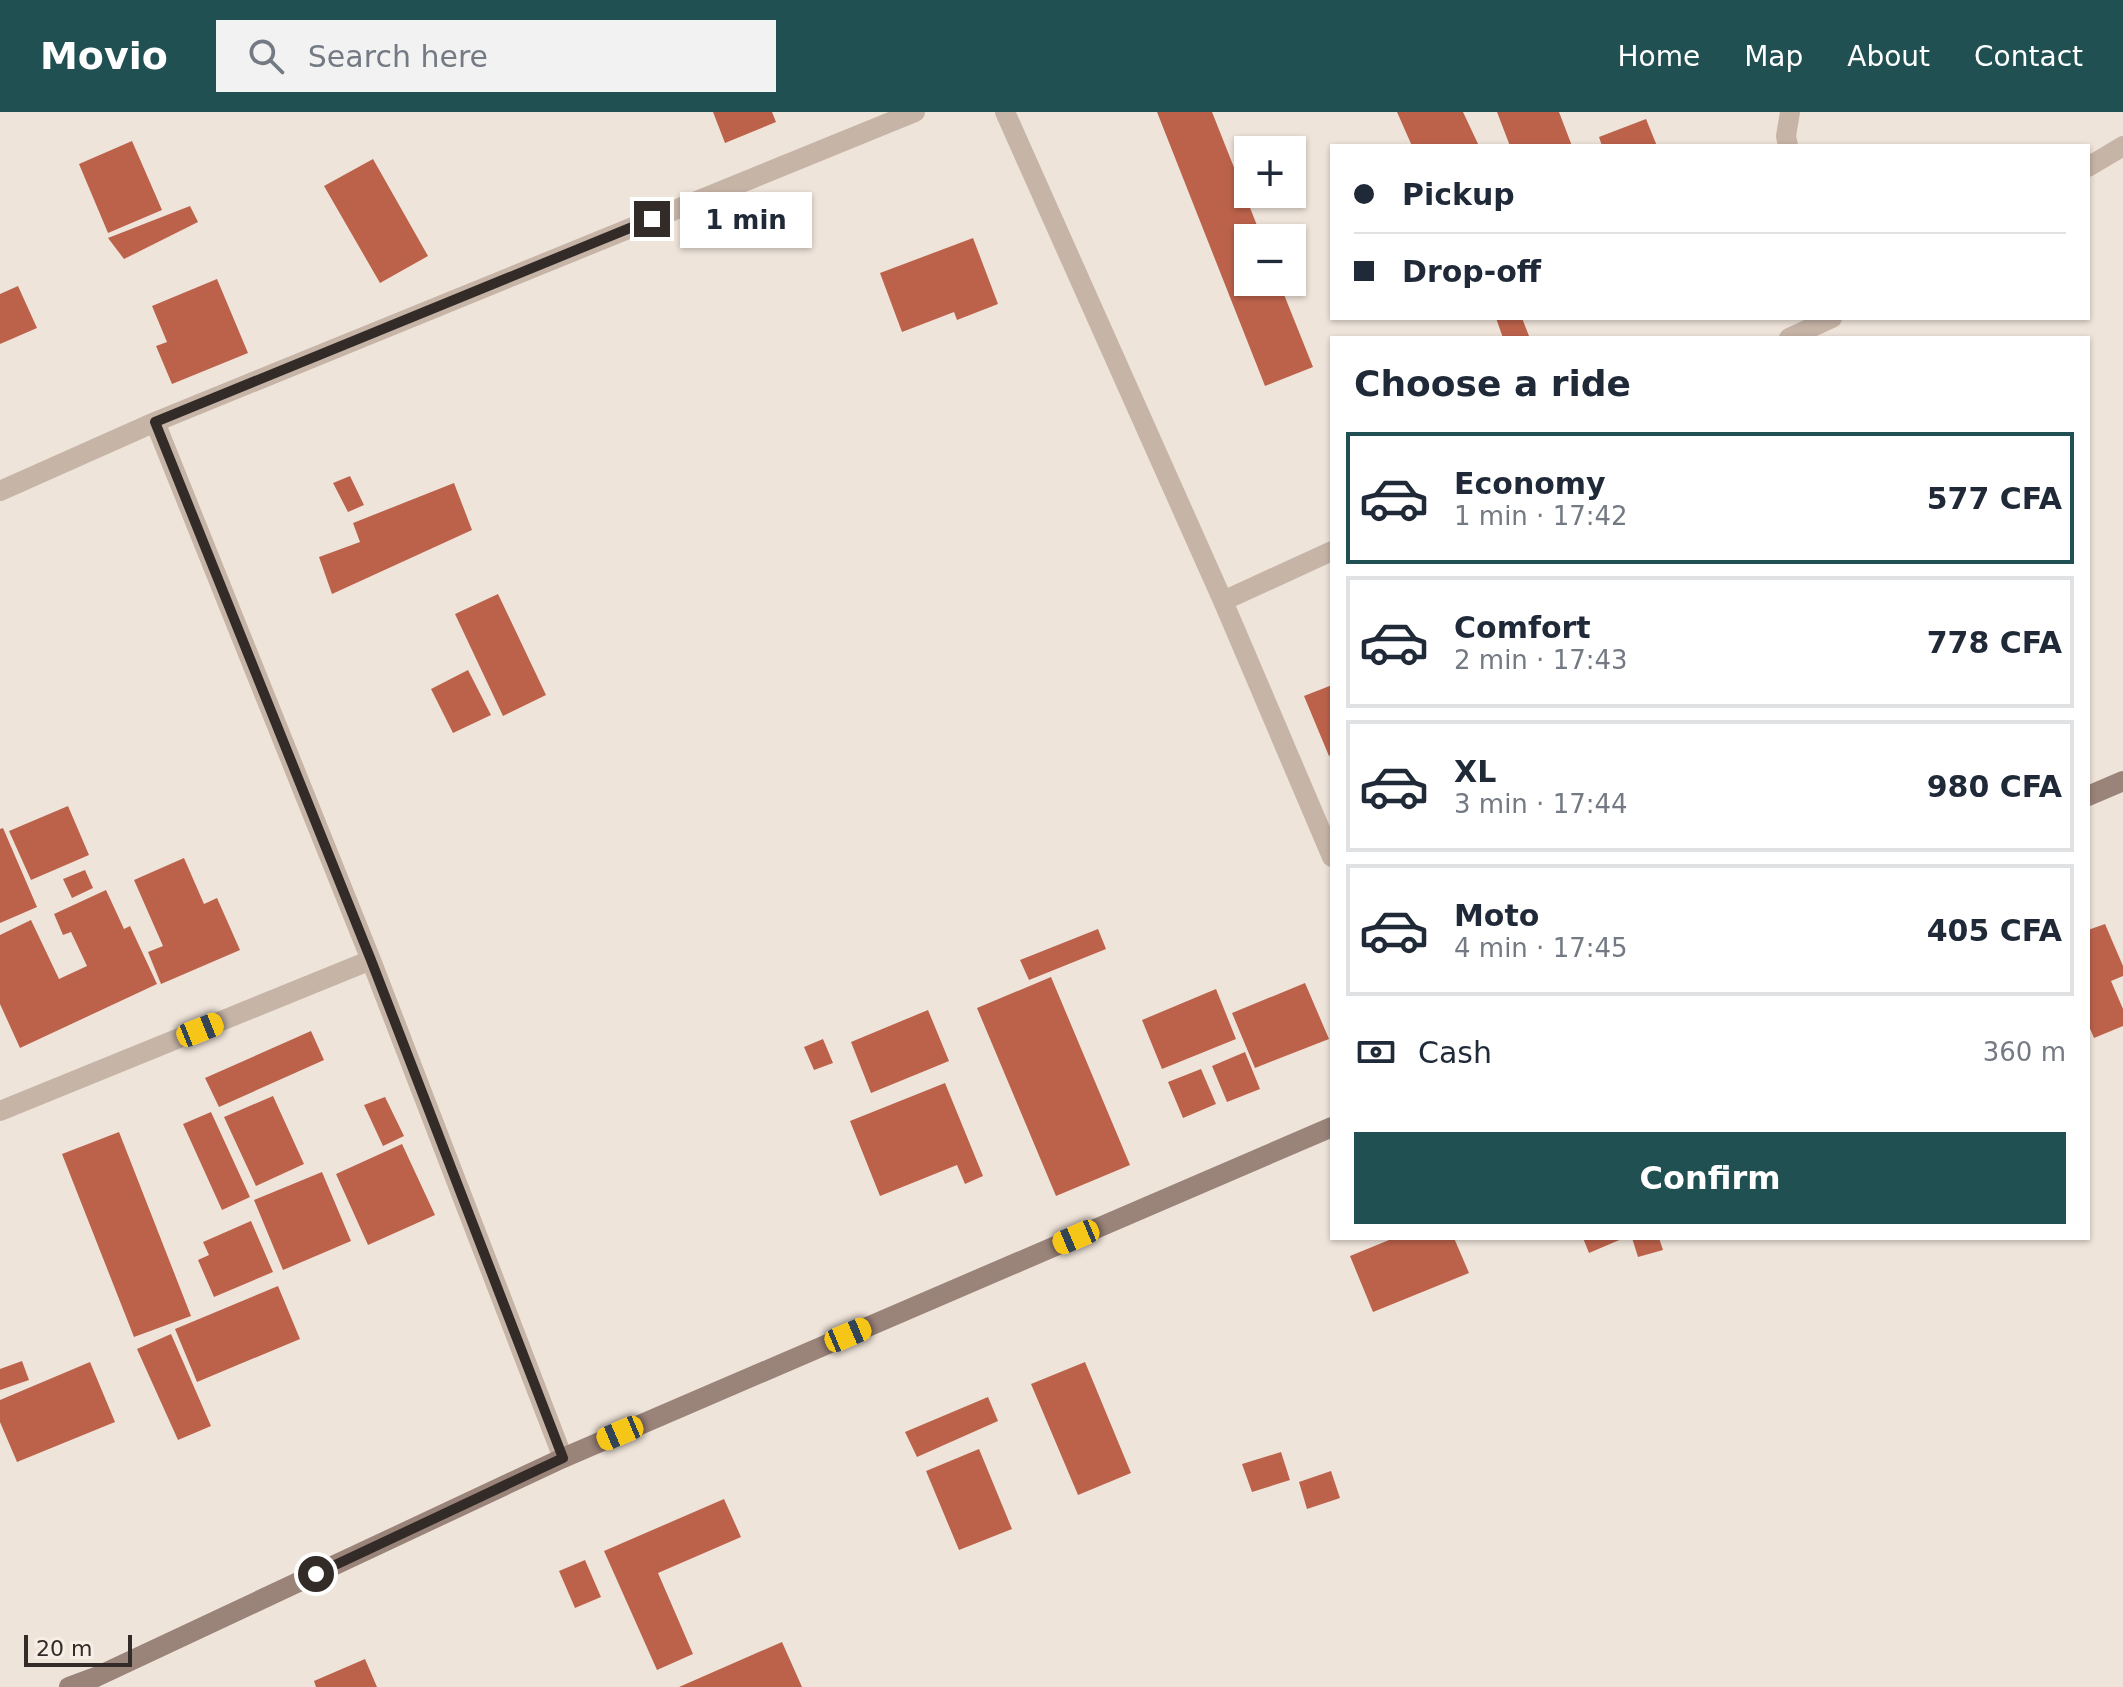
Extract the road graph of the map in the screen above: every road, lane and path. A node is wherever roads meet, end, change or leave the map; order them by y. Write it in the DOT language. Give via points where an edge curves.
graph roads {
  1 [pos="915,112"];
  2 [pos="1005,112"];
  3 [pos="1790,112"];
  4 [pos="1788,144"];
  5 [pos="2123,146"];
  6 [pos="2090,166"];
  7 [pos="1828,320"];
  8 [pos="1793,336"];
  9 [pos="155,422"];
  10 [pos="0,491"];
  11 [pos="1330,552"];
  12 [pos="1223,601"];
  13 [pos="2123,781"];
  14 [pos="2090,795"];
  15 [pos="1330,852"];
  16 [pos="371,960"];
  17 [pos="0,1111"];
  18 [pos="1330,1128"];
  19 [pos="563,1458"];
  20 [pos="98,1682"];
  21 [pos="69,1687"];
  1 -- 9 [label="street"];
  2 -- 12 [label="street"];
  3 -- 4 [label="street"];
  5 -- 6 [label="street"];
  7 -- 8 [label="street"];
  9 -- 10 [label="street"];
  9 -- 16 [label="street"];
  11 -- 12 [label="street"];
  12 -- 15 [label="street"];
  13 -- 14 [label="street"];
  16 -- 17 [label="street"];
  16 -- 19 [label="street"];
  18 -- 19 [label="street"];
  19 -- 20 [label="street"];
  20 -- 21 [label="street"];
}
